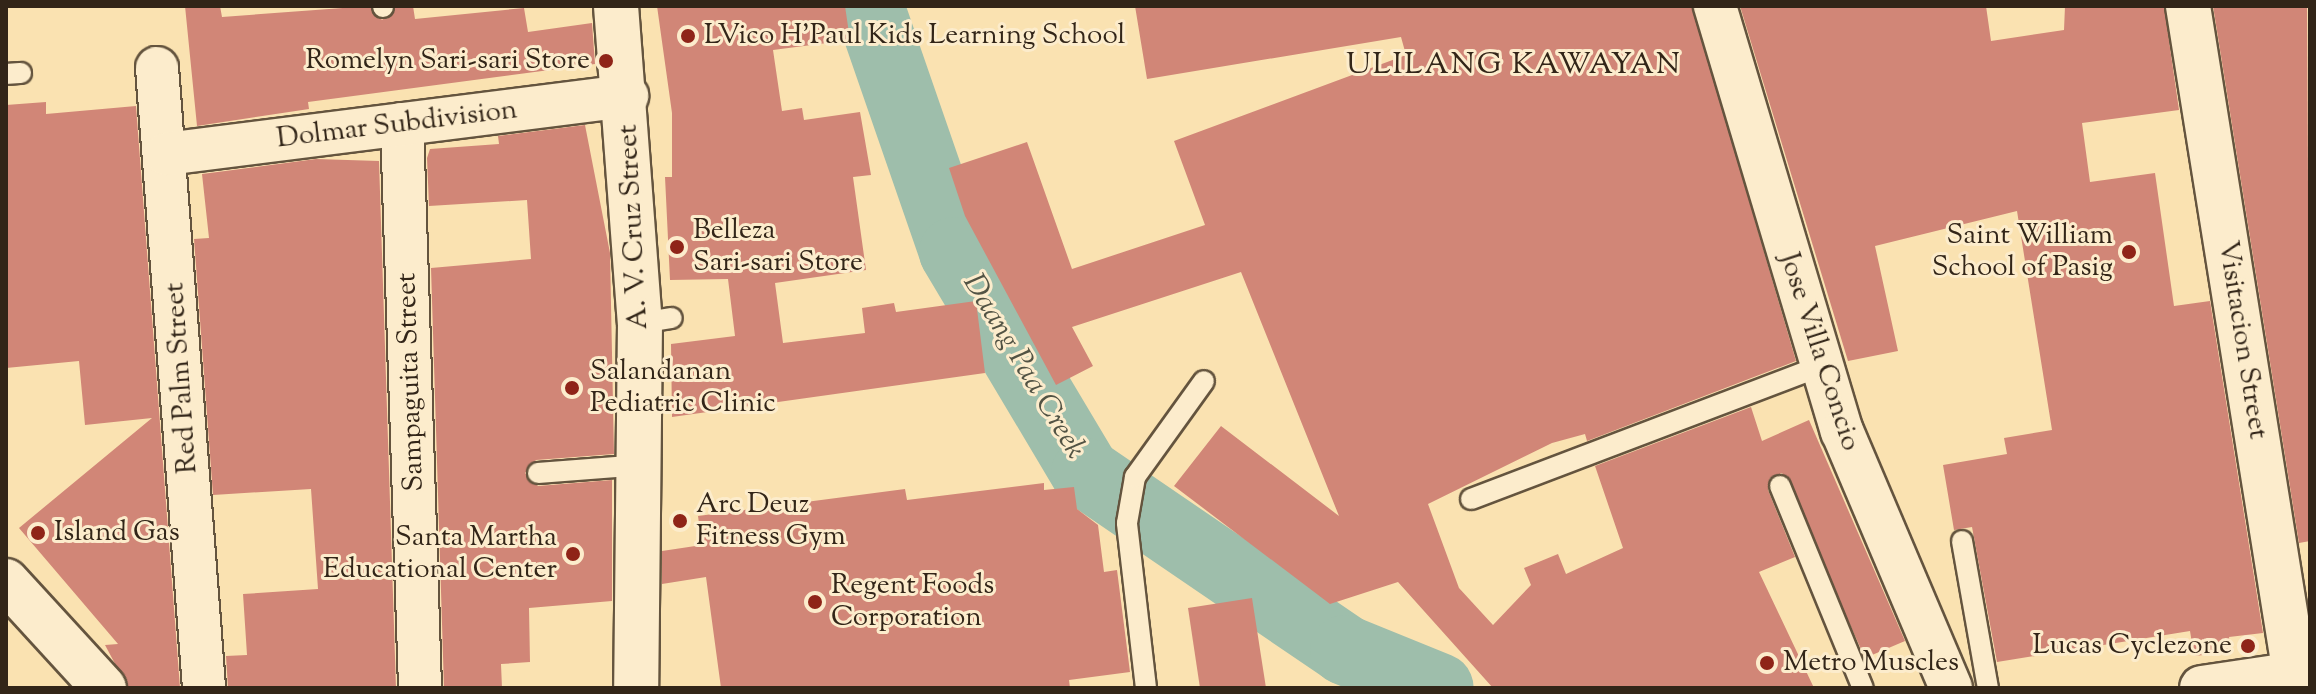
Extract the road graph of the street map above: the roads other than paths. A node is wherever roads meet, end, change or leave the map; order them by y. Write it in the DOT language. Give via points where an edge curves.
graph roads {
  1 [pos="616,6"];
  2 [pos="1715,6"];
  3 [pos="2188,6"];
  4 [pos="157,68"];
  5 [pos="627,96"];
  6 [pos="402,124"];
  7 [pos="166,154"];
  8 [pos="1821,366"];
  9 [pos="1204,381"];
  10 [pos="642,465"];
  11 [pos="538,473"];
  12 [pos="1780,486"];
  13 [pos="1471,499"];
  14 [pos="1962,541"];
  15 [pos="6,581"];
  16 [pos="2303,673"];
  17 [pos="104,688"];
  18 [pos="204,688"];
  19 [pos="420,688"];
  20 [pos="636,688"];
  21 [pos="1146,688"];
  22 [pos="1863,688"];
  23 [pos="1951,688"];
  24 [pos="1988,688"];
  25 [pos="2202,688"];
  1 -- 5 [label="main road, A. V. Cruz Street"];
  2 -- 8 [label="street, Jose Villa Concio"];
  3 -- 16 [label="main road, Visitacion Street"];
  4 -- 7 [label="street, Red Palm Street"];
  5 -- 6 [label="street, Dolmar Subdivision"];
  5 -- 10 [label="main road, A. V. Cruz Street" via="656,320"];
  6 -- 7 [label="street, Dolmar Subdivision"];
  6 -- 19 [label="street, Sampaguita Street"];
  7 -- 18 [label="street, Red Palm Street"];
  8 -- 13 [label="lane"];
  8 -- 23 [label="street, Jose Villa Concio"];
  9 -- 21 [label="lane" via="1135,477 1127,523"];
  10 -- 11 [label="lane"];
  10 -- 20 [label="main road, A. V. Cruz Street"];
  12 -- 22 [label="lane"];
  14 -- 24 [label="lane"];
  15 -- 17 [label="main road"];
  16 -- 25 [label="main road"];
}
